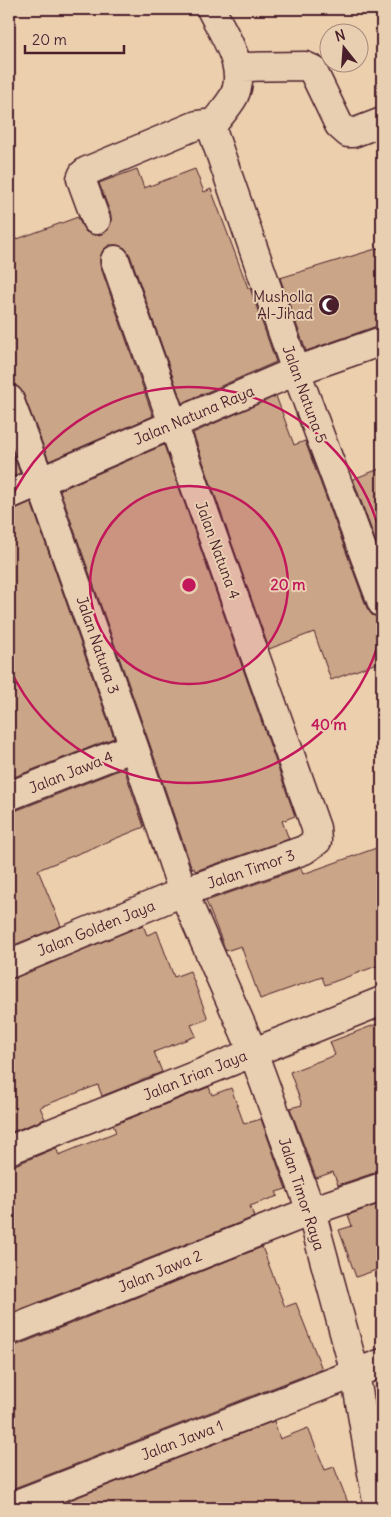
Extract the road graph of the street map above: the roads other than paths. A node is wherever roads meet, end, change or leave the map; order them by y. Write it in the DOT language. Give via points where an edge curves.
graph roads {
  1 [pos="211,9"];
  2 [pos="238,67"];
  3 [pos="382,122"];
  4 [pos="211,127"];
  5 [pos="96,220"];
  6 [pos="115,260"];
  7 [pos="382,341"];
  8 [pos="296,370"];
  9 [pos="9,399"];
  10 [pos="173,424"];
  11 [pos="40,481"];
  12 [pos="9,495"];
  13 [pos="382,603"];
  14 [pos="134,747"];
  15 [pos="9,796"];
  16 [pos="316,841"];
  17 [pos="183,892"];
  18 [pos="9,964"];
  19 [pos="382,1001"];
  20 [pos="253,1052"];
  21 [pos="9,1150"];
  22 [pos="382,1187"];
  23 [pos="311,1211"];
  24 [pos="9,1331"];
  25 [pos="382,1363"];
  26 [pos="355,1373"];
  27 [pos="9,1507"];
  28 [pos="378,1508"];
  1 -- 2 [label="street"];
  2 -- 3 [label="street" via="305,66 312,69 339,125 348,133"];
  2 -- 4 [label="street" via="239,78 234,95"];
  4 -- 5 [label="street" via="197,125 86,171 82,179"];
  4 -- 8 [label="street, Jalan Natuna 5"];
  6 -- 10 [label="street, Jalan Natuna 4"];
  7 -- 8 [label="street, Jalan Natuna Raya"];
  8 -- 10 [label="street, Jalan Natuna Raya"];
  8 -- 13 [label="street, Jalan Natuna 5"];
  9 -- 11 [label="street, Jalan Natuna 3"];
  10 -- 11 [label="street, Jalan Natuna Raya"];
  10 -- 16 [label="street, Jalan Natuna 4" via="316,828"];
  11 -- 12 [label="street, Jalan Natuna Raya"];
  11 -- 14 [label="street, Jalan Natuna 3"];
  14 -- 15 [label="street, Jalan Jawa 4"];
  14 -- 17 [label="street, Jalan Natuna 3"];
  16 -- 17 [label="street, Jalan Timor 3" via="304,850"];
  17 -- 18 [label="street, Jalan Golden Jaya"];
  17 -- 20 [label="street, Jalan Timor Raya"];
  19 -- 20 [label="street, Jalan Irian Jaya"];
  20 -- 21 [label="street, Jalan Irian Jaya"];
  20 -- 23 [label="street, Jalan Timor Raya"];
  22 -- 23 [label="street, Jalan Jawa 2"];
  23 -- 24 [label="street, Jalan Jawa 2"];
  23 -- 26 [label="street, Jalan Timor Raya"];
  25 -- 26 [label="street, Jalan Jawa 1"];
  26 -- 27 [label="street, Jalan Jawa 1"];
  26 -- 28 [label="street, Jalan Timor Raya"];
}
